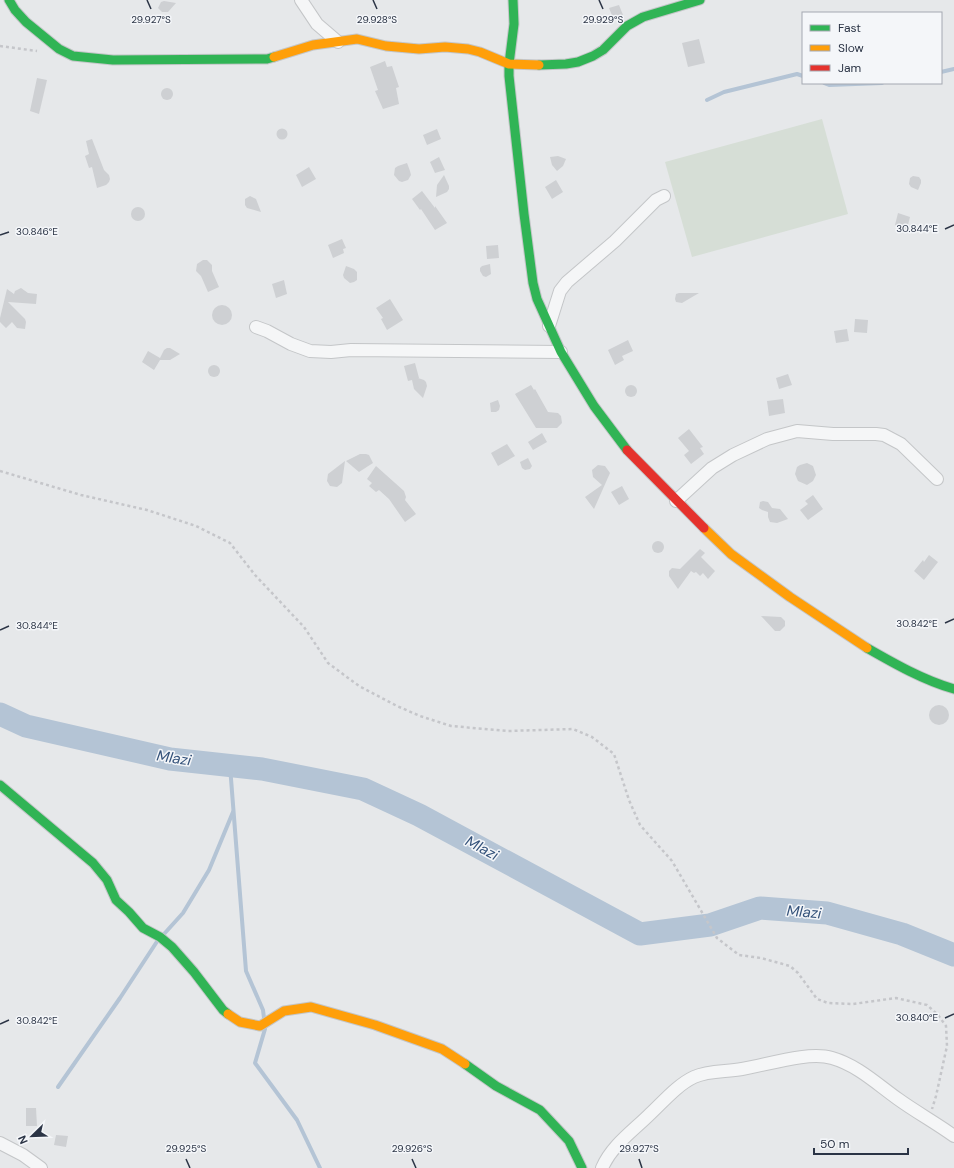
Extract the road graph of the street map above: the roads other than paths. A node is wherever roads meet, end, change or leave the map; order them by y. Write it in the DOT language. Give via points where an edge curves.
graph roads {
  1 [pos="301,0"];
  2 [pos="513,0"];
  3 [pos="700,0"];
  4 [pos="12,5"];
  5 [pos="0,8"];
  6 [pos="338,42"];
  7 [pos="509,64"];
  8 [pos="664,196"];
  9 [pos="549,326"];
  10 [pos="256,327"];
  11 [pos="561,352"];
  12 [pos="937,479"];
  13 [pos="676,501"];
  14 [pos="954,689"];
  15 [pos="0,785"];
  16 [pos="954,1136"];
  17 [pos="0,1143"];
  18 [pos="41,1168"];
  19 [pos="582,1168"];
  20 [pos="602,1168"];
  1 -- 6 [label="street" via="317,24"];
  2 -- 7 [label="street" via="514,24"];
  3 -- 7 [label="street" via="635,20 603,50 586,60 566,64"];
  4 -- 5 [label="street"];
  4 -- 6 [label="street" via="44,38 73,56 113,60 267,59 313,45"];
  6 -- 7 [label="street" via="357,39 386,46 419,49 459,47 480,52"];
  7 -- 9 [label="street" via="516,151 533,283"];
  8 -- 9 [label="street" via="656,200 615,241 567,282 560,291"];
  9 -- 11 [label="street"];
  10 -- 11 [label="street" via="310,351"];
  11 -- 13 [label="street" via="594,406 630,453"];
  12 -- 13 [label="street" via="900,444 884,435 797,431 767,439 733,455 712,468"];
  13 -- 14 [label="street" via="731,554 790,597 867,648 906,670"];
  15 -- 19 [label="street" via="93,863 107,880 116,900 142,928 160,937 172,947 222,1010 240,1022 260,1026 284,1011 311,1006 442,1049 496,1086 540,1110 569,1141"];
  16 -- 20 [label="street" via="899,1100 870,1077 848,1065 821,1056 694,1077 622,1139"];
  17 -- 18 [label="street"];
}
